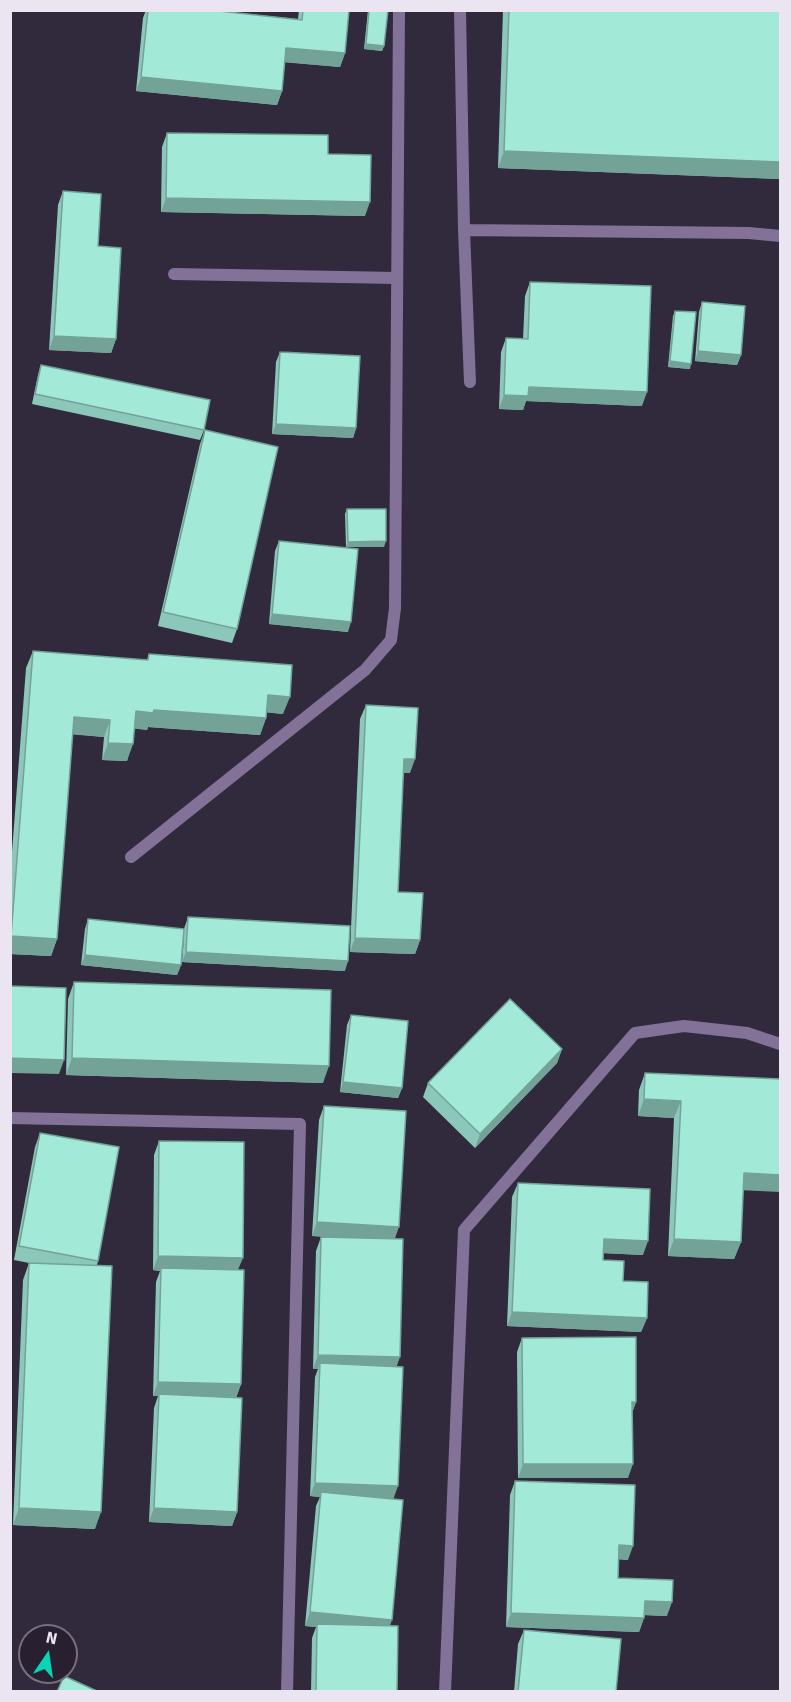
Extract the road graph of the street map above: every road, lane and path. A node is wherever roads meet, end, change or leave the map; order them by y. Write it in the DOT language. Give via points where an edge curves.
graph roads {
  1 [pos="399,10"];
  2 [pos="460,10"];
  3 [pos="464,230"];
  4 [pos="780,236"];
  5 [pos="174,274"];
  6 [pos="397,278"];
  7 [pos="470,382"];
  8 [pos="131,857"];
  9 [pos="780,1044"];
  10 [pos="10,1118"];
  11 [pos="287,1692"];
  12 [pos="444,1692"];
  1 -- 6 [label="lane"];
  2 -- 3 [label="lane"];
  3 -- 4 [label="lane"];
  3 -- 7 [label="lane"];
  5 -- 6 [label="lane"];
  6 -- 8 [label="lane" via="395,608 391,640 365,670"];
  9 -- 12 [label="lane" via="747,1033 684,1026 635,1033 464,1230"];
  10 -- 11 [label="lane" via="300,1124"];
}
